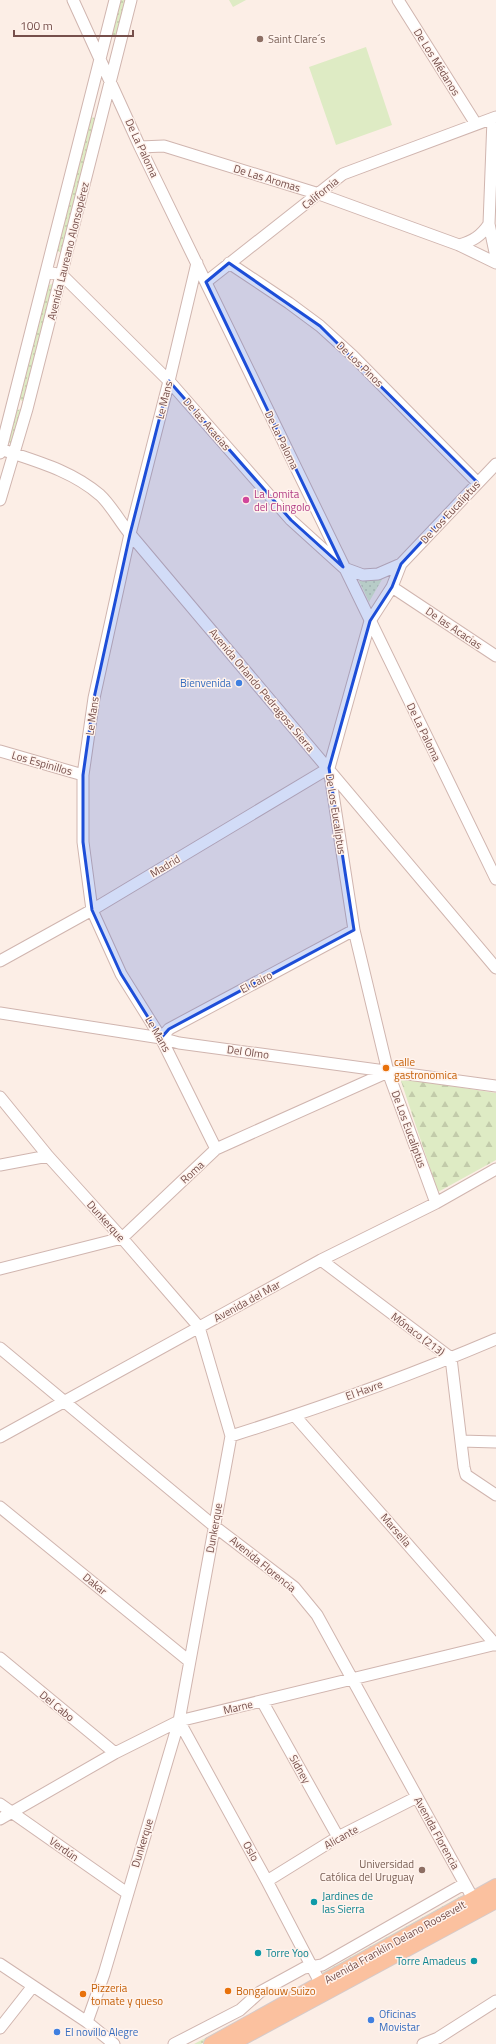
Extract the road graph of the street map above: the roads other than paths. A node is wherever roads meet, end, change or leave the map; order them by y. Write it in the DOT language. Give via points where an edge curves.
graph roads {
  1 [pos="73,0"];
  2 [pos="115,0"];
  3 [pos="130,0"];
  4 [pos="398,0"];
  5 [pos="100,57"];
  6 [pos="111,80"];
  7 [pos="494,118"];
  8 [pos="476,124"];
  9 [pos="140,147"];
  10 [pos="319,194"];
  11 [pos="489,224"];
  12 [pos="460,245"];
  13 [pos="496,257"];
  14 [pos="197,263"];
  15 [pos="229,263"];
  16 [pos="496,263"];
  17 [pos="47,272"];
  18 [pos="62,275"];
  19 [pos="206,282"];
  20 [pos="169,381"];
  21 [pos="12,406"];
  22 [pos="27,409"];
  23 [pos="0,450"];
  24 [pos="15,454"];
  25 [pos="496,464"];
  26 [pos="478,482"];
  27 [pos="0,500"];
  28 [pos="130,534"];
  29 [pos="401,564"];
  30 [pos="344,568"];
  31 [pos="392,587"];
  32 [pos="370,621"];
  33 [pos="496,656"];
  34 [pos="0,751"];
  35 [pos="329,768"];
  36 [pos="83,775"];
  37 [pos="496,878"];
  38 [pos="92,910"];
  39 [pos="354,930"];
  40 [pos="0,961"];
  41 [pos="496,968"];
  42 [pos="0,1013"];
  43 [pos="161,1038"];
  44 [pos="388,1072"];
  45 [pos="496,1086"];
  46 [pos="0,1097"];
  47 [pos="216,1149"];
  48 [pos="48,1156"];
  49 [pos="0,1166"];
  50 [pos="496,1169"];
  51 [pos="436,1203"];
  52 [pos="122,1238"];
  53 [pos="321,1260"];
  54 [pos="0,1269"];
  55 [pos="199,1327"];
  56 [pos="496,1339"];
  57 [pos="0,1348"];
  58 [pos="451,1358"];
  59 [pos="64,1402"];
  60 [pos="295,1416"];
  61 [pos="0,1436"];
  62 [pos="231,1436"];
  63 [pos="461,1441"];
  64 [pos="496,1442"];
  65 [pos="496,1495"];
  66 [pos="0,1507"];
  67 [pos="214,1526"];
  68 [pos="496,1645"];
  69 [pos="0,1658"];
  70 [pos="189,1661"];
  71 [pos="354,1680"];
  72 [pos="262,1701"];
  73 [pos="179,1721"];
  74 [pos="115,1753"];
  75 [pos="417,1797"];
  76 [pos="0,1804"];
  77 [pos="12,1813"];
  78 [pos="0,1819"];
  79 [pos="338,1837"];
  80 [pos="267,1881"];
  81 [pos="464,1884"];
  82 [pos="496,1886"];
  83 [pos="127,1893"];
  84 [pos="496,1901"];
  85 [pos="476,1904"];
  86 [pos="0,1964"];
  87 [pos="312,1968"];
  88 [pos="32,1986"];
  89 [pos="323,1988"];
  90 [pos="495,2004"];
  91 [pos="86,2022"];
  92 [pos="0,2028"];
  93 [pos="230,2042"];
  94 [pos="114,2044"];
  95 [pos="174,2044"];
  96 [pos="210,2044"];
  97 [pos="423,2044"];
  1 -- 5 [label="street, De La Paloma"];
  2 -- 5 [label="street, Avenida Laureano Alonsopérez"];
  3 -- 6 [label="street, Avenida Laureano Alonsopérez"];
  4 -- 8 [label="street, De Los Médanos"];
  5 -- 6 [label="street, De La Paloma"];
  5 -- 17 [label="street, Avenida Laureano Alonsopérez"];
  6 -- 9 [label="street, De La Paloma"];
  6 -- 18 [label="street, Avenida Laureano Alonsopérez"];
  7 -- 8 [label="street, California"];
  7 -- 11 [label="street"];
  8 -- 10 [label="street, California" via="343,174"];
  9 -- 10 [label="street, De Las Aromas" via="164,146"];
  9 -- 14 [label="street, De La Paloma"];
  10 -- 12 [label="street, De Las Aromas"];
  10 -- 15 [label="street, California"];
  11 -- 12 [label="street" via="482,234"];
  11 -- 13 [label="street"];
  12 -- 16 [label="street, De Las Aromas"];
  14 -- 19 [label="street, De La Paloma"];
  14 -- 20 [label="street, Le Mans"];
  15 -- 19 [label="street, California"];
  15 -- 26 [label="street, De Los Pinos" via="320,326"];
  17 -- 18 [label="street"];
  17 -- 21 [label="street, Avenida Laureano Alonsopérez"];
  18 -- 20 [label="street, De las Acacias"];
  18 -- 22 [label="street, Avenida Laureano Alonsopérez"];
  19 -- 30 [label="street, De La Paloma"];
  20 -- 28 [label="street, Le Mans"];
  20 -- 30 [label="street, De las Acacias" via="291,520"];
  21 -- 22 [label="street"];
  21 -- 23 [label="street, Avenida Laureano Alonsopérez"];
  22 -- 24 [label="street, Avenida Laureano Alonsopérez"];
  23 -- 24 [label="street, Avenida Orlando Pedragosa Sierra"];
  24 -- 27 [label="street, Avenida Laureano Alonsopérez"];
  24 -- 28 [label="street, Avenida Orlando Pedragosa Sierra" via="54,467 74,477 101,496"];
  25 -- 26 [label="street, De Los Eucaliptus"];
  26 -- 29 [label="street, De Los Eucaliptus"];
  28 -- 35 [label="street, Avenida Orlando Pedragosa Sierra"];
  28 -- 36 [label="street, Le Mans" via="94,698"];
  29 -- 30 [label="street" via="378,574 363,575"];
  29 -- 31 [label="street, De Los Eucaliptus"];
  30 -- 32 [label="street, De La Paloma"];
  31 -- 32 [label="street, De Los Eucaliptus"];
  31 -- 33 [label="street, De las Acacias"];
  32 -- 35 [label="street, De Los Eucaliptus"];
  32 -- 37 [label="street, De La Paloma"];
  34 -- 36 [label="street, Los Espinillos"];
  35 -- 38 [label="street, Madrid"];
  35 -- 39 [label="street, De Los Eucaliptus"];
  35 -- 41 [label="street, Avenida Orlando Pedragosa Sierra"];
  36 -- 38 [label="street, Le Mans" via="82,842"];
  38 -- 40 [label="street, Madrid"];
  38 -- 43 [label="street, Le Mans" via="121,974"];
  39 -- 43 [label="street, El Cairo" via="169,1029"];
  39 -- 44 [label="street, De Los Eucaliptus"];
  42 -- 43 [label="street, Del Olmo"];
  43 -- 44 [label="street, Del Olmo"];
  43 -- 47 [label="street, Le Mans"];
  44 -- 45 [label="street, Del Olmo"];
  44 -- 47 [label="street, Roma"];
  44 -- 51 [label="street, De Los Eucaliptus"];
  46 -- 48 [label="street, Dunkerque"];
  47 -- 52 [label="street, Roma"];
  48 -- 49 [label="street"];
  48 -- 52 [label="street, Dunkerque"];
  50 -- 51 [label="street, Avenida del Mar"];
  51 -- 53 [label="street, Avenida del Mar"];
  52 -- 54 [label="street, Roma"];
  52 -- 55 [label="street, Dunkerque"];
  53 -- 55 [label="street, Avenida del Mar"];
  53 -- 58 [label="street, Mónaco (213)"];
  55 -- 59 [label="street, Avenida del Mar"];
  55 -- 62 [label="street, Dunkerque"];
  56 -- 58 [label="street, El Havre"];
  57 -- 59 [label="street, Avenida Florencia"];
  58 -- 60 [label="street, El Havre"];
  58 -- 63 [label="street, Mónaco (213)"];
  59 -- 61 [label="street, Avenida del Mar"];
  59 -- 67 [label="street, Avenida Florencia"];
  60 -- 62 [label="street, El Havre"];
  60 -- 68 [label="street, Marsella"];
  62 -- 67 [label="street, Dunkerque"];
  63 -- 64 [label="street"];
  63 -- 65 [label="street, Mónaco (213)" via="466,1474"];
  66 -- 70 [label="street, Dakar"];
  67 -- 70 [label="street, Dunkerque"];
  67 -- 71 [label="street, Avenida Florencia" via="294,1587 317,1615"];
  68 -- 71 [label="street, Marne"];
  69 -- 74 [label="street, Del Cabo"];
  70 -- 73 [label="street, Dunkerque"];
  71 -- 72 [label="street, Marne"];
  71 -- 75 [label="street, Avenida Florencia"];
  72 -- 73 [label="street, Marne"];
  72 -- 79 [label="street, Sidney"];
  73 -- 74 [label="street, Marne"];
  73 -- 80 [label="street, Oslo"];
  73 -- 83 [label="street, Dunkerque"];
  74 -- 77 [label="street, Marne"];
  75 -- 79 [label="street, Alicante"];
  75 -- 81 [label="street, Avenida Florencia"];
  76 -- 77 [label="street, Verdún"];
  77 -- 78 [label="street, Marne"];
  77 -- 83 [label="street, Verdún"];
  79 -- 80 [label="street, Alicante"];
  80 -- 87 [label="street, Oslo"];
  81 -- 85 [label="street, Avenida Florencia"];
  81 -- 87 [label="street, Avenida Franklin Delano Roosevelt" via="322,1965"];
  82 -- 85 [label="main road, Avenida Franklin Delano Roosevelt"];
  83 -- 91 [label="street, Dunkerque" via="104,1974"];
  84 -- 85 [label="main road, Avenida Franklin Delano Roosevelt"];
  85 -- 89 [label="main road, Avenida Franklin Delano Roosevelt"];
  86 -- 88 [label="street"];
  87 -- 89 [label="street, Oslo"];
  87 -- 95 [label="street, Avenida Franklin Delano Roosevelt" via="304,1968 260,1992 240,2010"];
  88 -- 91 [label="street"];
  88 -- 92 [label="street"];
  89 -- 93 [label="main road, Avenida Franklin Delano Roosevelt"];
  90 -- 97 [label="street" via="438,2038"];
  91 -- 94 [label="street"];
  93 -- 96 [label="main road, Avenida Franklin Delano Roosevelt"];
}
